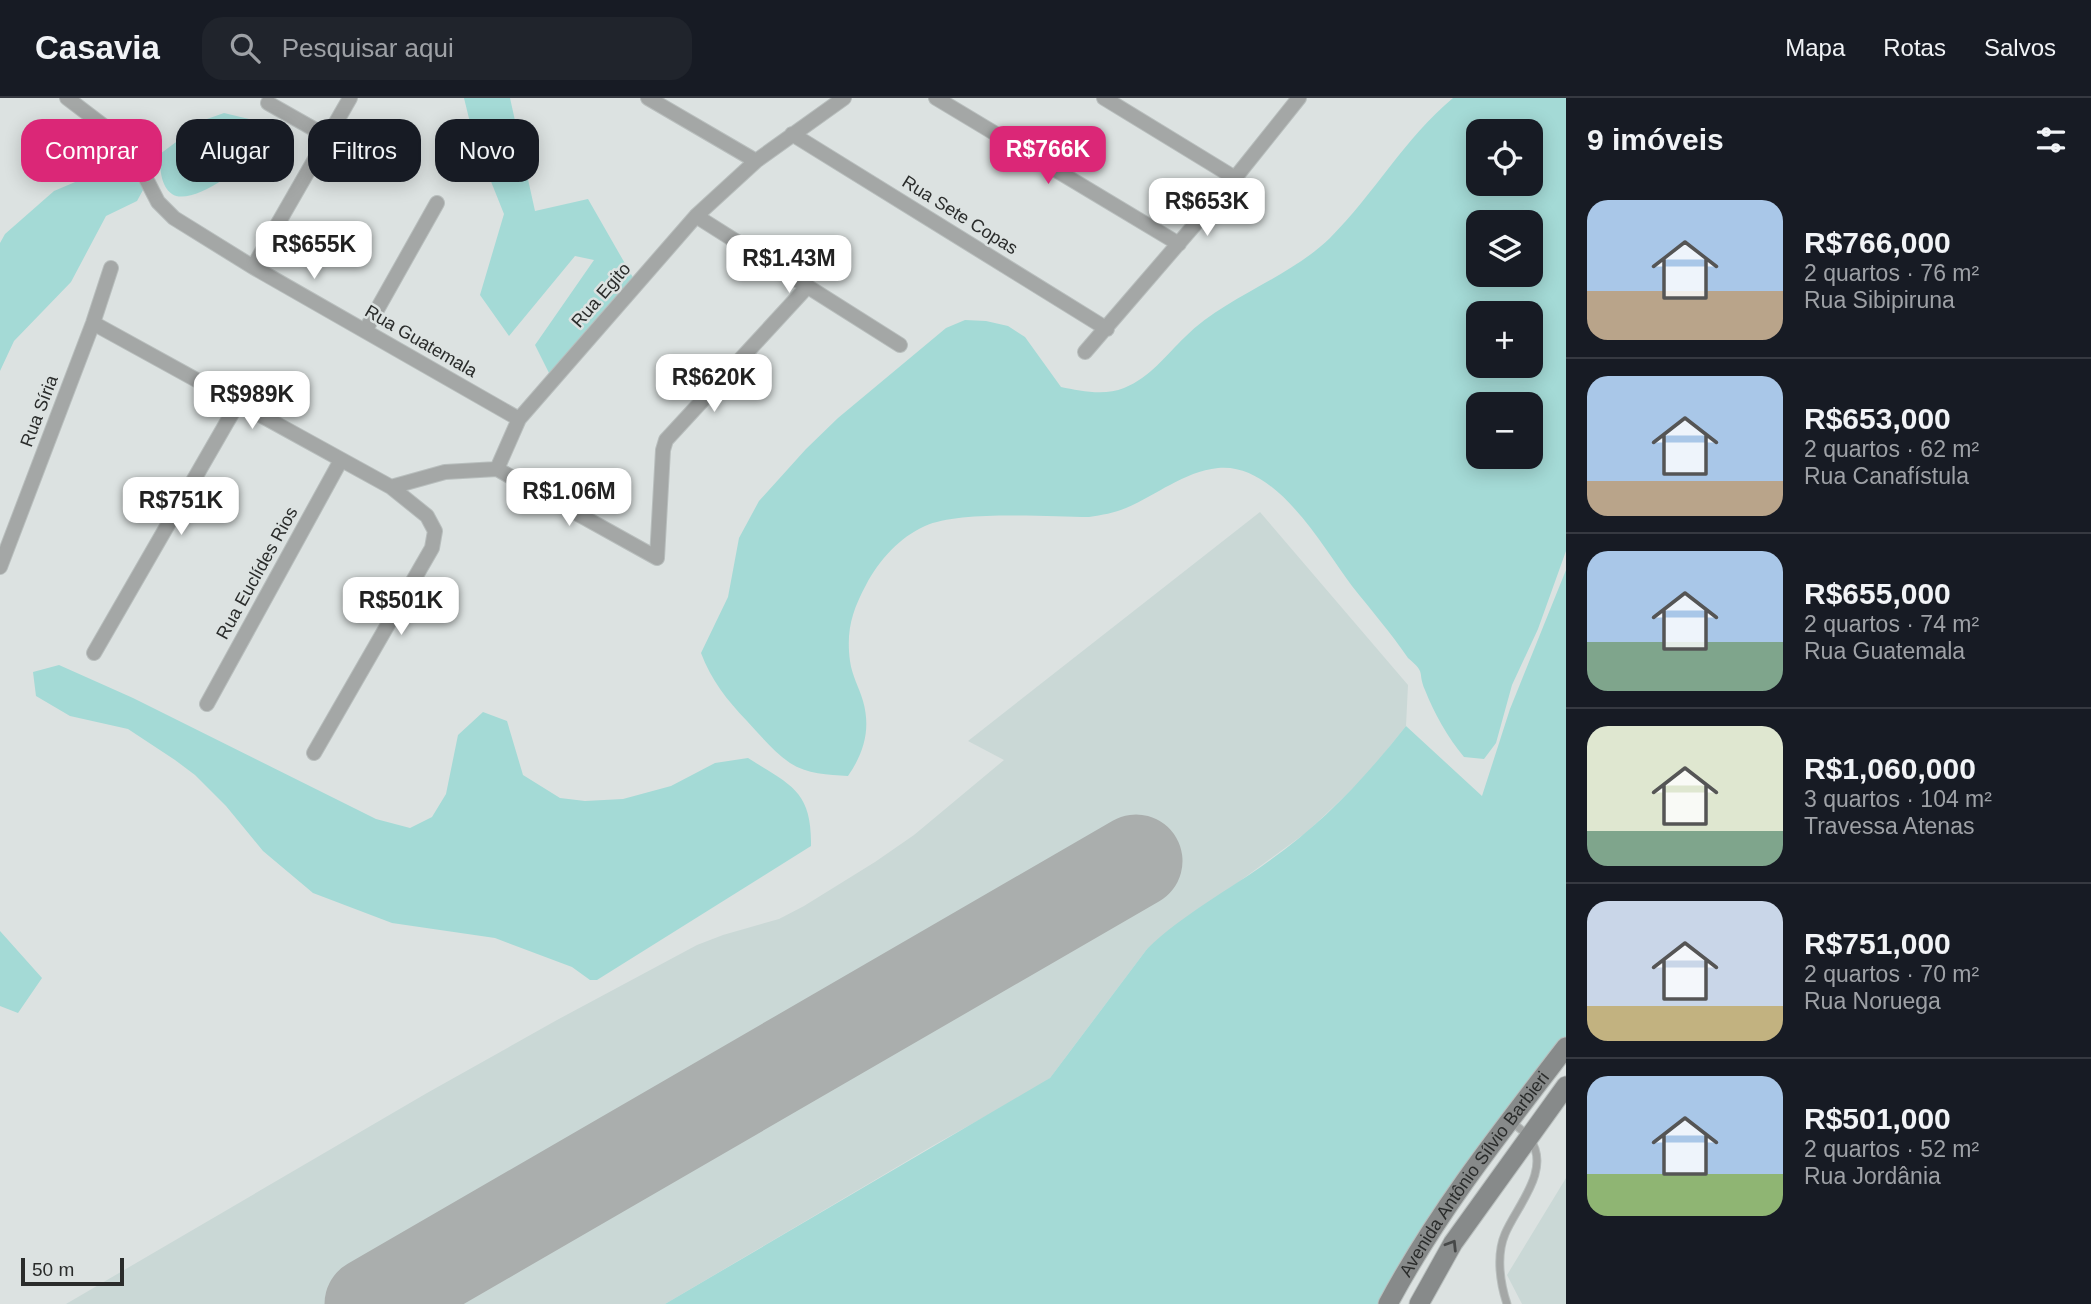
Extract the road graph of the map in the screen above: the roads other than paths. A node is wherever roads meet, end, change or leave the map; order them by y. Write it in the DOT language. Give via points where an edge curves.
graph roads {
  1 [pos="67,98"];
  2 [pos="350,98"];
  3 [pos="648,98"];
  4 [pos="844,98"];
  5 [pos="936,98"];
  6 [pos="1104,98"];
  7 [pos="1299,98"];
  8 [pos="268,103"];
  9 [pos="338,119"];
  10 [pos="308,126"];
  11 [pos="792,134"];
  12 [pos="755,162"];
  13 [pos="308,172"];
  14 [pos="1236,178"];
  15 [pos="437,203"];
  16 [pos="696,216"];
  17 [pos="1179,244"];
  18 [pos="253,267"];
  19 [pos="111,268"];
  20 [pos="808,286"];
  21 [pos="93,323"];
  22 [pos="1107,329"];
  23 [pos="365,331"];
  24 [pos="900,345"];
  25 [pos="1085,352"];
  26 [pos="238,403"];
  27 [pos="519,419"];
  28 [pos="341,460"];
  29 [pos="497,469"];
  30 [pos="391,487"];
  31 [pos="0,567"];
  32 [pos="94,653"];
  33 [pos="207,704"];
  34 [pos="314,753"];
  35 [pos="1566,1047"];
  36 [pos="1566,1086"];
  37 [pos="1510,1120"];
  38 [pos="1529,1137"];
  39 [pos="1388,1304"];
  40 [pos="1419,1304"];
  41 [pos="1507,1304"];
  1 -- 18 [label="street, Rua Guatemala" via="117,136 158,202 174,218"];
  2 -- 9 [label="street"];
  3 -- 12 [label="street"];
  4 -- 11 [label="street, Rua Egito"];
  5 -- 17 [label="street"];
  6 -- 14 [label="street"];
  7 -- 14 [label="street"];
  8 -- 10 [label="street"];
  11 -- 12 [label="street, Rua Egito"];
  11 -- 22 [label="street, Rua Sete Copas"];
  12 -- 16 [label="street, Rua Egito"];
  13 -- 18 [label="street"];
  14 -- 17 [label="street"];
  15 -- 23 [label="street"];
  16 -- 20 [label="street"];
  16 -- 27 [label="street, Rua Egito"];
  17 -- 22 [label="street"];
  18 -- 23 [label="street, Rua Guatemala"];
  19 -- 21 [label="street, Rua Síria"];
  20 -- 24 [label="street"];
  20 -- 29 [label="street" via="666,440 657,558"];
  21 -- 26 [label="street"];
  21 -- 31 [label="street, Rua Síria"];
  22 -- 25 [label="street"];
  23 -- 27 [label="street, Rua Guatemala"];
  26 -- 28 [label="street"];
  26 -- 32 [label="street"];
  27 -- 29 [label="street, Rua Egito"];
  28 -- 30 [label="street"];
  28 -- 33 [label="street, Rua Euclídes Rios"];
  29 -- 30 [label="street" via="445,472"];
  30 -- 34 [label="street" via="427,516 435,531 432,548"];
  35 -- 37 [label="main road, Avenida Antônio Sílvio Barbieri"];
  36 -- 38 [label="main road, Avenida Antônio Sílvio Barbieri"];
  37 -- 38 [label="lane"];
  37 -- 39 [label="main road, Avenida Antônio Sílvio Barbieri" via="1438,1221"];
  40 -- 38 [label="main road, Avenida Antônio Sílvio Barbieri, one-way" via="1453,1242"];
  38 -- 41 [label="lane" via="1537,1155 1536,1171 1504,1236 1500,1259"];
}
